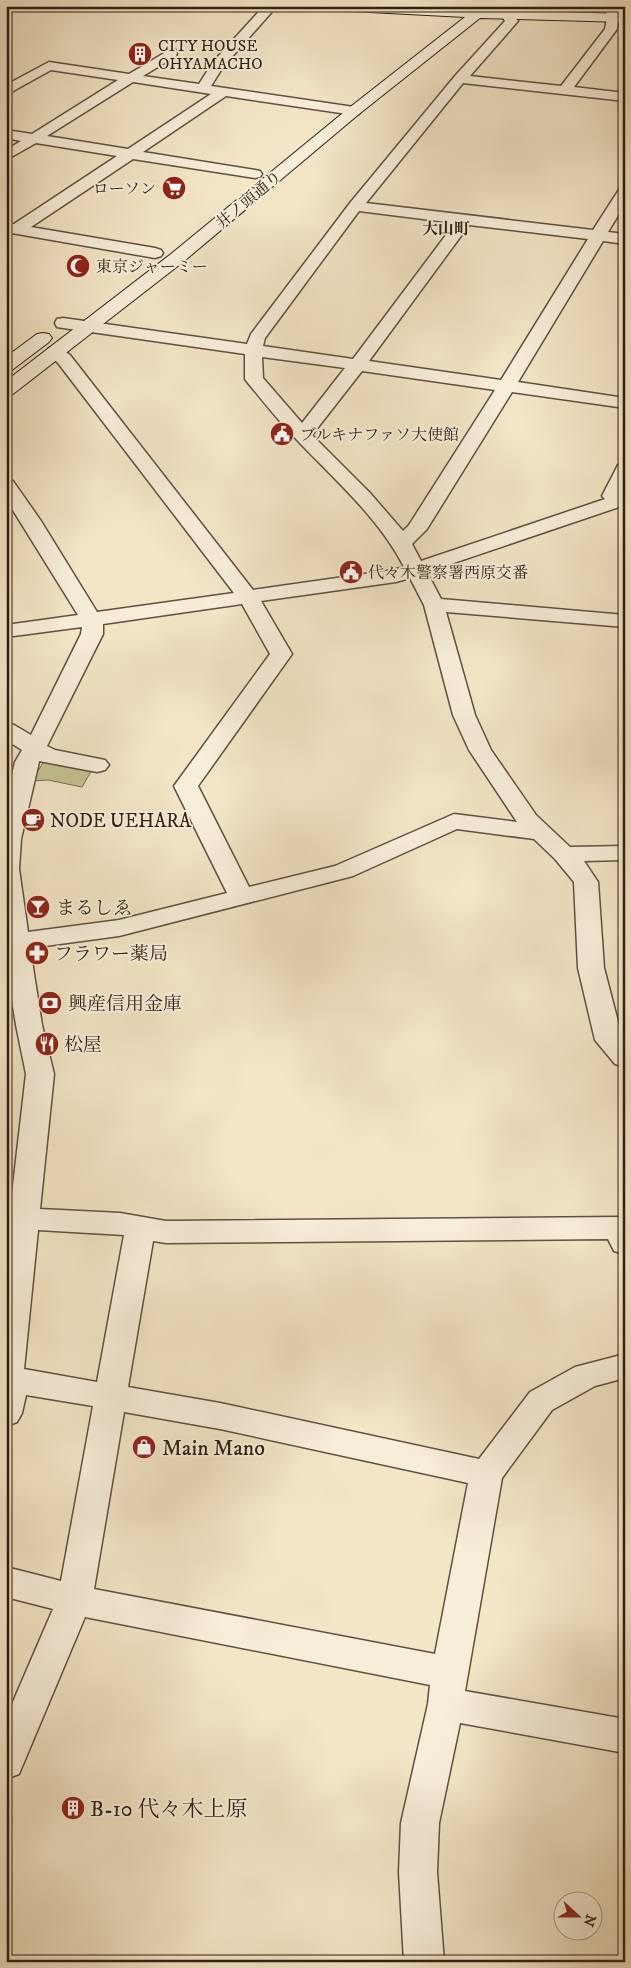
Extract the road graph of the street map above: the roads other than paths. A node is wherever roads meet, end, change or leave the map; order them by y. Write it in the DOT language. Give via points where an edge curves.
graph roads {
  1 [pos="271,6"];
  2 [pos="331,6"];
  3 [pos="338,6"];
  4 [pos="458,10"];
  5 [pos="482,10"];
  6 [pos="616,14"];
  7 [pos="507,15"];
  8 [pos="434,27"];
  9 [pos="171,53"];
  10 [pos="396,59"];
  11 [pos="130,78"];
  12 [pos="460,79"];
  13 [pos="202,89"];
  14 [pos="6,91"];
  15 [pos="564,91"];
  16 [pos="223,92"];
  17 [pos="625,97"];
  18 [pos="335,109"];
  19 [pos="354,111"];
  20 [pos="6,134"];
  21 [pos="34,138"];
  22 [pos="131,154"];
  23 [pos="6,156"];
  24 [pos="255,174"];
  25 [pos="240,186"];
  26 [pos="625,192"];
  27 [pos="355,206"];
  28 [pos="465,220"];
  29 [pos="12,228"];
  30 [pos="597,236"];
  31 [pos="625,240"];
  32 [pos="170,241"];
  33 [pos="155,253"];
  34 [pos="140,264"];
  35 [pos="80,310"];
  36 [pos="63,323"];
  37 [pos="88,327"];
  38 [pos="253,349"];
  39 [pos="55,352"];
  40 [pos="357,364"];
  41 [pos="6,366"];
  42 [pos="506,387"];
  43 [pos="6,390"];
  44 [pos="625,403"];
  45 [pos="302,436"];
  46 [pos="625,469"];
  47 [pos="6,486"];
  48 [pos="622,500"];
  49 [pos="402,543"];
  50 [pos="416,569"];
  51 [pos="248,597"];
  52 [pos="434,605"];
  53 [pos="91,620"];
  54 [pos="625,621"];
  55 [pos="6,631"];
  56 [pos="7,732"];
  57 [pos="34,746"];
  58 [pos="97,765"];
  59 [pos="14,775"];
  60 [pos="542,833"];
  61 [pos="625,853"];
  62 [pos="564,854"];
  63 [pos="241,897"];
  64 [pos="16,942"];
  65 [pos="625,1058"];
  66 [pos="24,1219"];
  67 [pos="140,1229"];
  68 [pos="625,1243"];
  69 [pos="625,1366"];
  70 [pos="13,1380"];
  71 [pos="110,1397"];
  72 [pos="6,1413"];
  73 [pos="486,1474"];
  74 [pos="6,1582"];
  75 [pos="75,1600"];
  76 [pos="447,1688"];
  77 [pos="625,1736"];
  78 [pos="6,1762"];
  79 [pos="424,1962"];
  1 -- 13 [label="street" via="218,65"];
  2 -- 3 [label="main road"];
  3 -- 4 [label="main road"];
  4 -- 5 [label="main road"];
  4 -- 8 [label="main road"];
  5 -- 7 [label="main road"];
  5 -- 19 [label="main road, 井ノ頭通り"];
  6 -- 7 [label="main road"];
  6 -- 15 [label="street" via="610,29"];
  7 -- 12 [label="street" via="512,21"];
  9 -- 11 [label="street"];
  10 -- 18 [label="main road, 井ノ頭通り"];
  11 -- 13 [label="street"];
  11 -- 14 [label="street" via="49,66"];
  11 -- 21 [label="street"];
  12 -- 15 [label="street"];
  12 -- 27 [label="street"];
  13 -- 16 [label="street"];
  15 -- 17 [label="street"];
  16 -- 18 [label="street"];
  16 -- 22 [label="street"];
  18 -- 19 [label="street"];
  18 -- 24 [label="main road, 井ノ頭通り"];
  19 -- 37 [label="main road, 井ノ頭通り" via="177,258"];
  20 -- 21 [label="street"];
  21 -- 22 [label="street"];
  21 -- 23 [label="street"];
  22 -- 24 [label="street"];
  22 -- 29 [label="street"];
  24 -- 25 [label="main road, 井ノ頭通り"];
  26 -- 30 [label="street"];
  27 -- 28 [label="street"];
  27 -- 38 [label="street" via="257,338"];
  28 -- 30 [label="street"];
  28 -- 40 [label="street"];
  29 -- 33 [label="street"];
  30 -- 31 [label="street"];
  30 -- 42 [label="street"];
  32 -- 33 [label="main road"];
  33 -- 34 [label="main road"];
  35 -- 36 [label="main road"];
  36 -- 37 [label="street"];
  36 -- 41 [label="main road"];
  37 -- 38 [label="street"];
  37 -- 39 [label="main road, 井ノ頭通り"];
  38 -- 40 [label="street"];
  38 -- 45 [label="street" via="257,385"];
  39 -- 43 [label="main road, 井ノ頭通り"];
  39 -- 51 [label="street" via="70,367"];
  40 -- 42 [label="street"];
  40 -- 45 [label="street"];
  42 -- 44 [label="street"];
  42 -- 49 [label="street" via="417,529"];
  45 -- 49 [label="street"];
  46 -- 48 [label="street" via="612,496"];
  47 -- 53 [label="street"];
  48 -- 50 [label="street"];
  49 -- 50 [label="street"];
  50 -- 51 [label="street" via="379,579"];
  50 -- 52 [label="street"];
  51 -- 53 [label="street"];
  51 -- 63 [label="street" via="281,654 186,786"];
  52 -- 54 [label="street"];
  52 -- 60 [label="street" via="455,688 480,750 527,820"];
  53 -- 55 [label="street"];
  53 -- 57 [label="street" via="92,634 51,719"];
  56 -- 57 [label="street"];
  57 -- 58 [label="street" via="48,756"];
  57 -- 59 [label="street"];
  59 -- 64 [label="street" via="7,869"];
  60 -- 62 [label="street"];
  60 -- 63 [label="street" via="454,820 344,871"];
  61 -- 62 [label="street"];
  62 -- 65 [label="street" via="586,882 591,968 609,1040"];
  63 -- 64 [label="street" via="119,928"];
  64 -- 66 [label="street" via="40,1074"];
  66 -- 67 [label="street" via="120,1224"];
  66 -- 70 [label="street" via="6,1376"];
  67 -- 68 [label="street" via="166,1232 617,1228"];
  67 -- 71 [label="street"];
  69 -- 73 [label="street" via="586,1376 541,1401"];
  70 -- 71 [label="street"];
  70 -- 72 [label="street"];
  71 -- 73 [label="street" via="220,1416"];
  71 -- 75 [label="street"];
  73 -- 76 [label="street"];
  74 -- 75 [label="street"];
  75 -- 76 [label="street"];
  75 -- 78 [label="street"];
  76 -- 77 [label="street"];
  76 -- 79 [label="street" via="420,1823 418,1872"];
}
